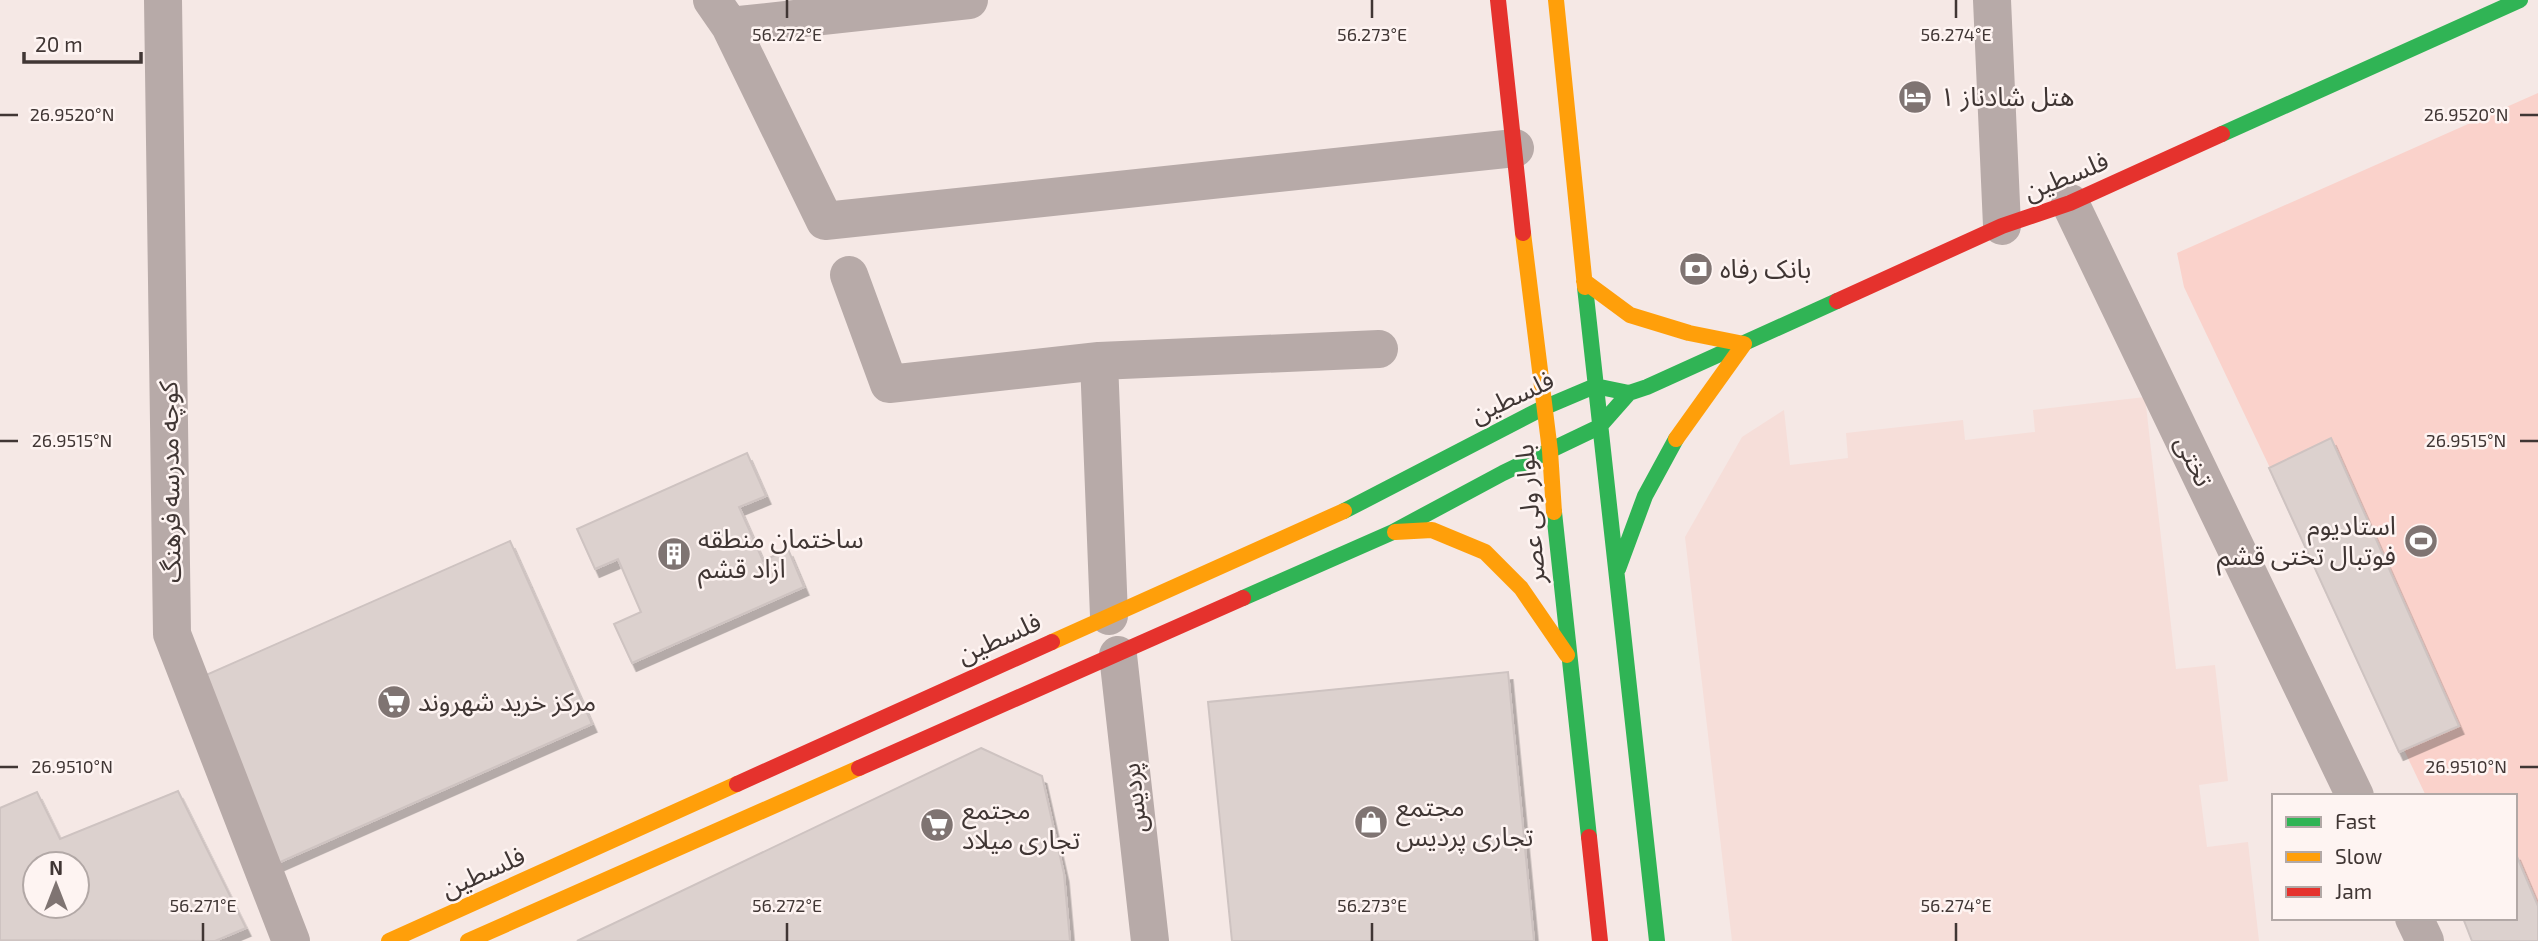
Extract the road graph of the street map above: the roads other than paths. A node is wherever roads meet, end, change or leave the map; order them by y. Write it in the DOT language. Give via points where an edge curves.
graph roads {
  1 [pos="163,0"];
  2 [pos="1498,0"];
  3 [pos="1556,0"];
  4 [pos="1992,0"];
  5 [pos="959,1"];
  6 [pos="2509,2"];
  7 [pos="721,13"];
  8 [pos="1515,148"];
  9 [pos="2070,203"];
  10 [pos="2003,226"];
  11 [pos="849,275"];
  12 [pos="1584,281"];
  13 [pos="1744,344"];
  14 [pos="1379,349"];
  15 [pos="1099,361"];
  16 [pos="1595,386"];
  17 [pos="1629,393"];
  18 [pos="1543,408"];
  19 [pos="1599,426"];
  20 [pos="1550,451"];
  21 [pos="1392,532"];
  22 [pos="1616,575"];
  23 [pos="1109,616"];
  24 [pos="1118,655"];
  25 [pos="1569,657"];
  26 [pos="2354,794"];
  27 [pos="2415,920"];
  28 [pos="291,941"];
  29 [pos="389,941"];
  30 [pos="468,941"];
  31 [pos="1150,941"];
  32 [pos="1600,941"];
  33 [pos="1657,941"];
  34 [pos="2425,941"];
  1 -- 28 [label="street, کوچه مدرسه فرهنگ" via="172,635"];
  2 -- 8 [label="main road, بلوار ولی عصر"];
  3 -- 12 [label="main road"];
  4 -- 10 [label="street"];
  5 -- 7 [label="street"];
  6 -- 9 [label="main road, فلسطین"];
  7 -- 8 [label="street" via="825,220"];
  8 -- 18 [label="main road, بلوار ولی عصر"];
  9 -- 10 [label="main road, فلسطین"];
  9 -- 26 [label="street, تختی"];
  10 -- 13 [label="main road, فلسطین"];
  11 -- 15 [label="street" via="889,383"];
  12 -- 13 [label="main road" via="1630,315"];
  12 -- 16 [label="main road"];
  13 -- 17 [label="main road, فلسطین"];
  13 -- 22 [label="main road" via="1671,448 1645,496"];
  14 -- 15 [label="street"];
  15 -- 23 [label="street"];
  16 -- 17 [label="main road, فلسطین"];
  16 -- 18 [label="main road, فلسطین"];
  16 -- 19 [label="main road"];
  17 -- 19 [label="main road, فلسطین"];
  18 -- 20 [label="main road, بلوار ولی عصر"];
  18 -- 23 [label="main road, فلسطین" via="1346,510"];
  19 -- 20 [label="main road, فلسطین"];
  19 -- 22 [label="main road"];
  20 -- 21 [label="main road, فلسطین"];
  20 -- 25 [label="main road, بلوار ولی عصر"];
  21 -- 24 [label="main road, فلسطین"];
  21 -- 25 [label="main road" via="1432,530 1485,552 1521,588"];
  22 -- 33 [label="main road"];
  23 -- 29 [label="main road, فلسطین"];
  24 -- 30 [label="main road, فلسطین"];
  24 -- 31 [label="street, پردیس"];
  25 -- 32 [label="main road, بلوار ولی عصر"];
  27 -- 34 [label="street"];
}
